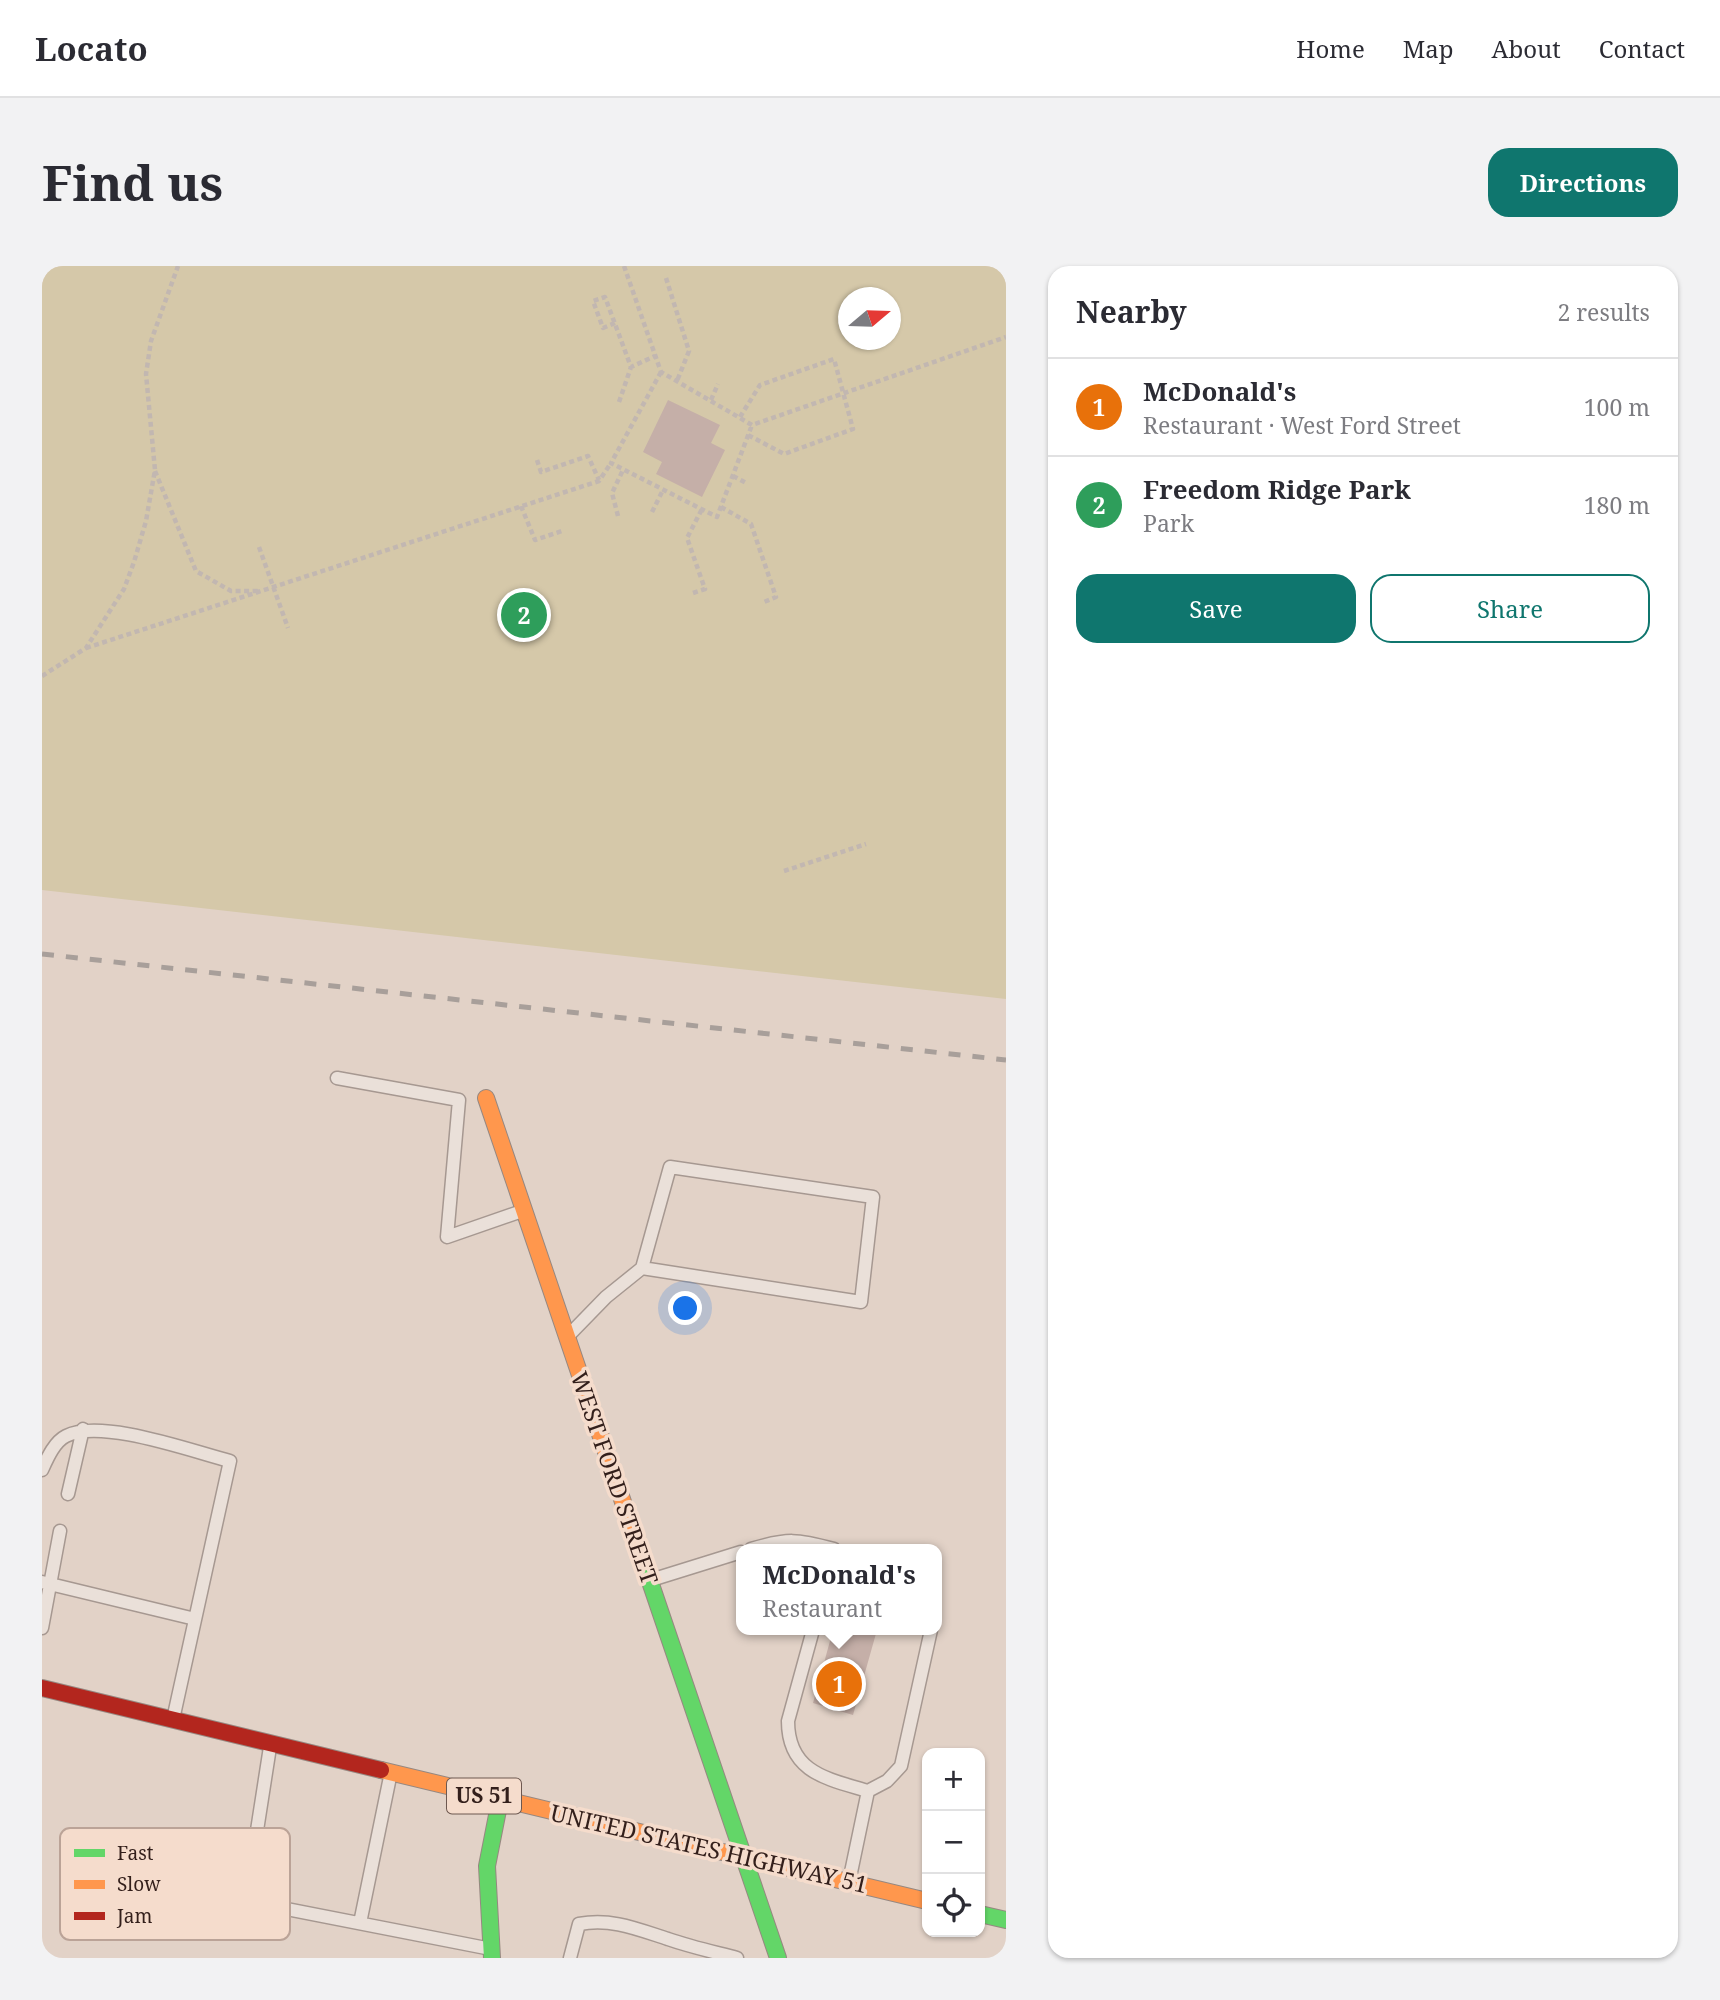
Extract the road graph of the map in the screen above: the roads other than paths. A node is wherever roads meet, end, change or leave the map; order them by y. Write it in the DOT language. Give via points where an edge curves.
graph roads {
  1 [pos="337,1078"];
  2 [pos="486,1098"];
  3 [pos="459,1100"];
  4 [pos="523,1211"];
  5 [pos="642,1269"];
  6 [pos="566,1338"];
  7 [pos="83,1429"];
  8 [pos="42,1471"];
  9 [pos="68,1494"];
  10 [pos="60,1531"];
  11 [pos="772,1544"];
  12 [pos="816,1544"];
  13 [pos="736,1554"];
  14 [pos="649,1581"];
  15 [pos="46,1583"];
  16 [pos="195,1619"];
  17 [pos="42,1628"];
  18 [pos="812,1635"];
  19 [pos="930,1635"];
  20 [pos="42,1688"];
  21 [pos="172,1721"];
  22 [pos="270,1745"];
  23 [pos="391,1773"];
  24 [pos="868,1791"];
  25 [pos="499,1800"];
  26 [pos="257,1828"];
  27 [pos="744,1857"];
  28 [pos="849,1882"];
  29 [pos="922,1900"];
  30 [pos="290,1909"];
  31 [pos="985,1915"];
  32 [pos="1006,1920"];
  33 [pos="360,1923"];
  34 [pos="492,1954"];
  35 [pos="570,1958"];
  36 [pos="737,1958"];
  37 [pos="778,1958"];
  1 -- 3 [label="lane"];
  2 -- 3 [label="lane"];
  2 -- 4 [label="street, WEST FORD STREET"];
  3 -- 4 [label="lane" via="447,1237"];
  4 -- 6 [label="street, WEST FORD STREET"];
  5 -- 5 [label="lane" via="670,1167 873,1197 862,1302"];
  5 -- 6 [label="lane"];
  6 -- 14 [label="street, WEST FORD STREET"];
  7 -- 8 [label="lane" via="63,1437"];
  7 -- 9 [label="lane"];
  7 -- 16 [label="lane" via="118,1432 230,1461"];
  10 -- 15 [label="lane"];
  11 -- 12 [label="lane" via="801,1540"];
  13 -- 14 [label="lane"];
  14 -- 27 [label="street, WEST FORD STREET"];
  15 -- 16 [label="lane"];
  15 -- 17 [label="lane"];
  16 -- 21 [label="lane"];
  18 -- 24 [label="lane" via="788,1732 811,1772"];
  19 -- 24 [label="lane" via="901,1766 887,1781"];
  20 -- 21 [label="street, UNITED STATES HIGHWAY 51 / US 51"];
  21 -- 22 [label="street, UNITED STATES HIGHWAY 51 / US 51"];
  22 -- 23 [label="street, UNITED STATES HIGHWAY 51 / US 51"];
  22 -- 26 [label="lane"];
  23 -- 25 [label="street, UNITED STATES HIGHWAY 51 / US 51"];
  23 -- 33 [label="lane"];
  24 -- 28 [label="lane"];
  25 -- 27 [label="street, UNITED STATES HIGHWAY 51 / US 51"];
  25 -- 34 [label="street" via="486,1866"];
  27 -- 28 [label="street, UNITED STATES HIGHWAY 51 / US 51"];
  27 -- 37 [label="street, WEST FORD STREET"];
  28 -- 29 [label="street, UNITED STATES HIGHWAY 51 / US 51"];
  30 -- 33 [label="lane"];
  31 -- 32 [label="street"];
  33 -- 34 [label="lane"];
  35 -- 36 [label="lane" via="579,1924 595,1921 624,1924"];
}
